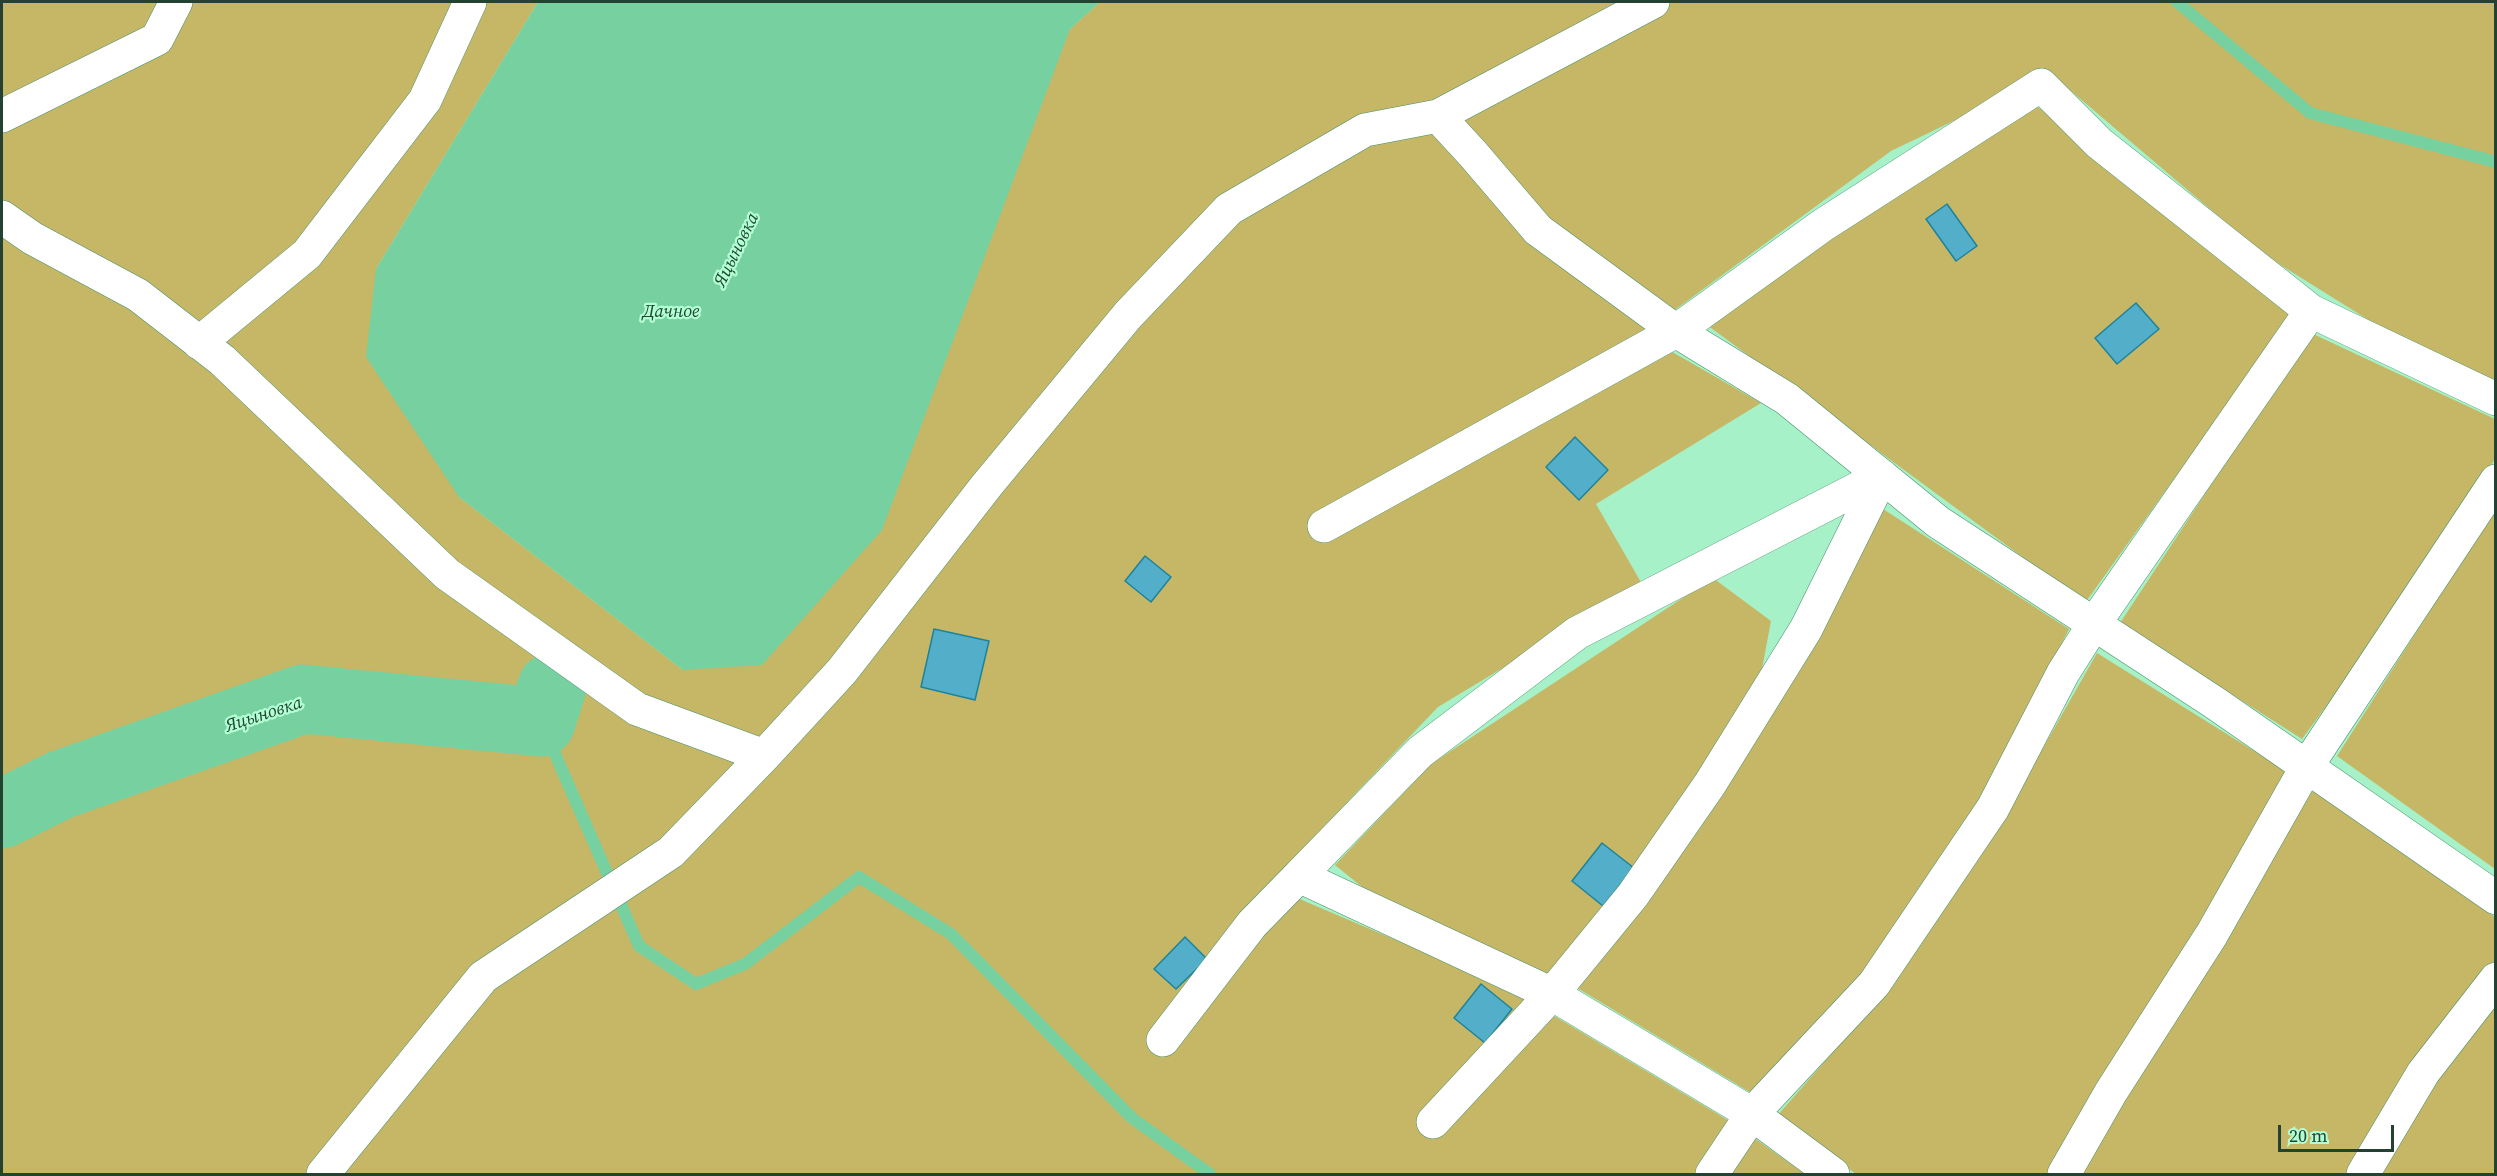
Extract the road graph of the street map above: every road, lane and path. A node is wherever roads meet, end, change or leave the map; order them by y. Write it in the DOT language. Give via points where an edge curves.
graph roads {
  1 [pos="176,2"];
  2 [pos="470,2"];
  3 [pos="1653,2"];
  4 [pos="2,116"];
  5 [pos="1438,116"];
  6 [pos="2,217"];
  7 [pos="2311,311"];
  8 [pos="1676,331"];
  9 [pos="199,343"];
  10 [pos="2496,399"];
  11 [pos="1882,476"];
  12 [pos="2496,481"];
  13 [pos="1324,526"];
  14 [pos="2094,624"];
  15 [pos="764,756"];
  16 [pos="2307,766"];
  17 [pos="1299,876"];
  18 [pos="2496,898"];
  19 [pos="2496,979"];
  20 [pos="1552,994"];
  21 [pos="1163,1040"];
  22 [pos="1752,1114"];
  23 [pos="1433,1122"];
  24 [pos="323,1174"];
  25 [pos="1712,1174"];
  26 [pos="1833,1174"];
  27 [pos="2064,1174"];
  28 [pos="2363,1174"];
  1 -- 4 [label="lane" via="157,39"];
  2 -- 9 [label="lane" via="425,100 307,254"];
  3 -- 5 [label="lane"];
  5 -- 8 [label="lane" via="1538,230"];
  5 -- 15 [label="lane" via="1365,130 1229,208 1128,315 987,485 842,671"];
  6 -- 9 [label="lane" via="32,238 138,295"];
  7 -- 8 [label="lane" via="2099,143 2041,85 1823,225"];
  7 -- 10 [label="lane"];
  7 -- 14 [label="lane"];
  8 -- 11 [label="lane" via="1787,399"];
  8 -- 13 [label="lane"];
  9 -- 15 [label="lane" via="238,375 447,574 637,709"];
  11 -- 14 [label="lane" via="1938,522"];
  11 -- 17 [label="lane" via="1577,633 1420,752"];
  11 -- 20 [label="lane" via="1806,629 1710,784 1633,895"];
  12 -- 16 [label="lane"];
  14 -- 16 [label="lane"];
  14 -- 22 [label="lane" via="2063,673 1993,808 1874,984"];
  15 -- 24 [label="lane" via="671,852 483,977"];
  16 -- 18 [label="lane"];
  16 -- 27 [label="lane" via="2212,934 2111,1092"];
  17 -- 20 [label="lane"];
  17 -- 21 [label="lane" via="1252,924"];
  19 -- 28 [label="lane" via="2423,1073"];
  20 -- 22 [label="lane"];
  20 -- 23 [label="lane"];
  22 -- 25 [label="lane"];
  22 -- 26 [label="lane"];
}
